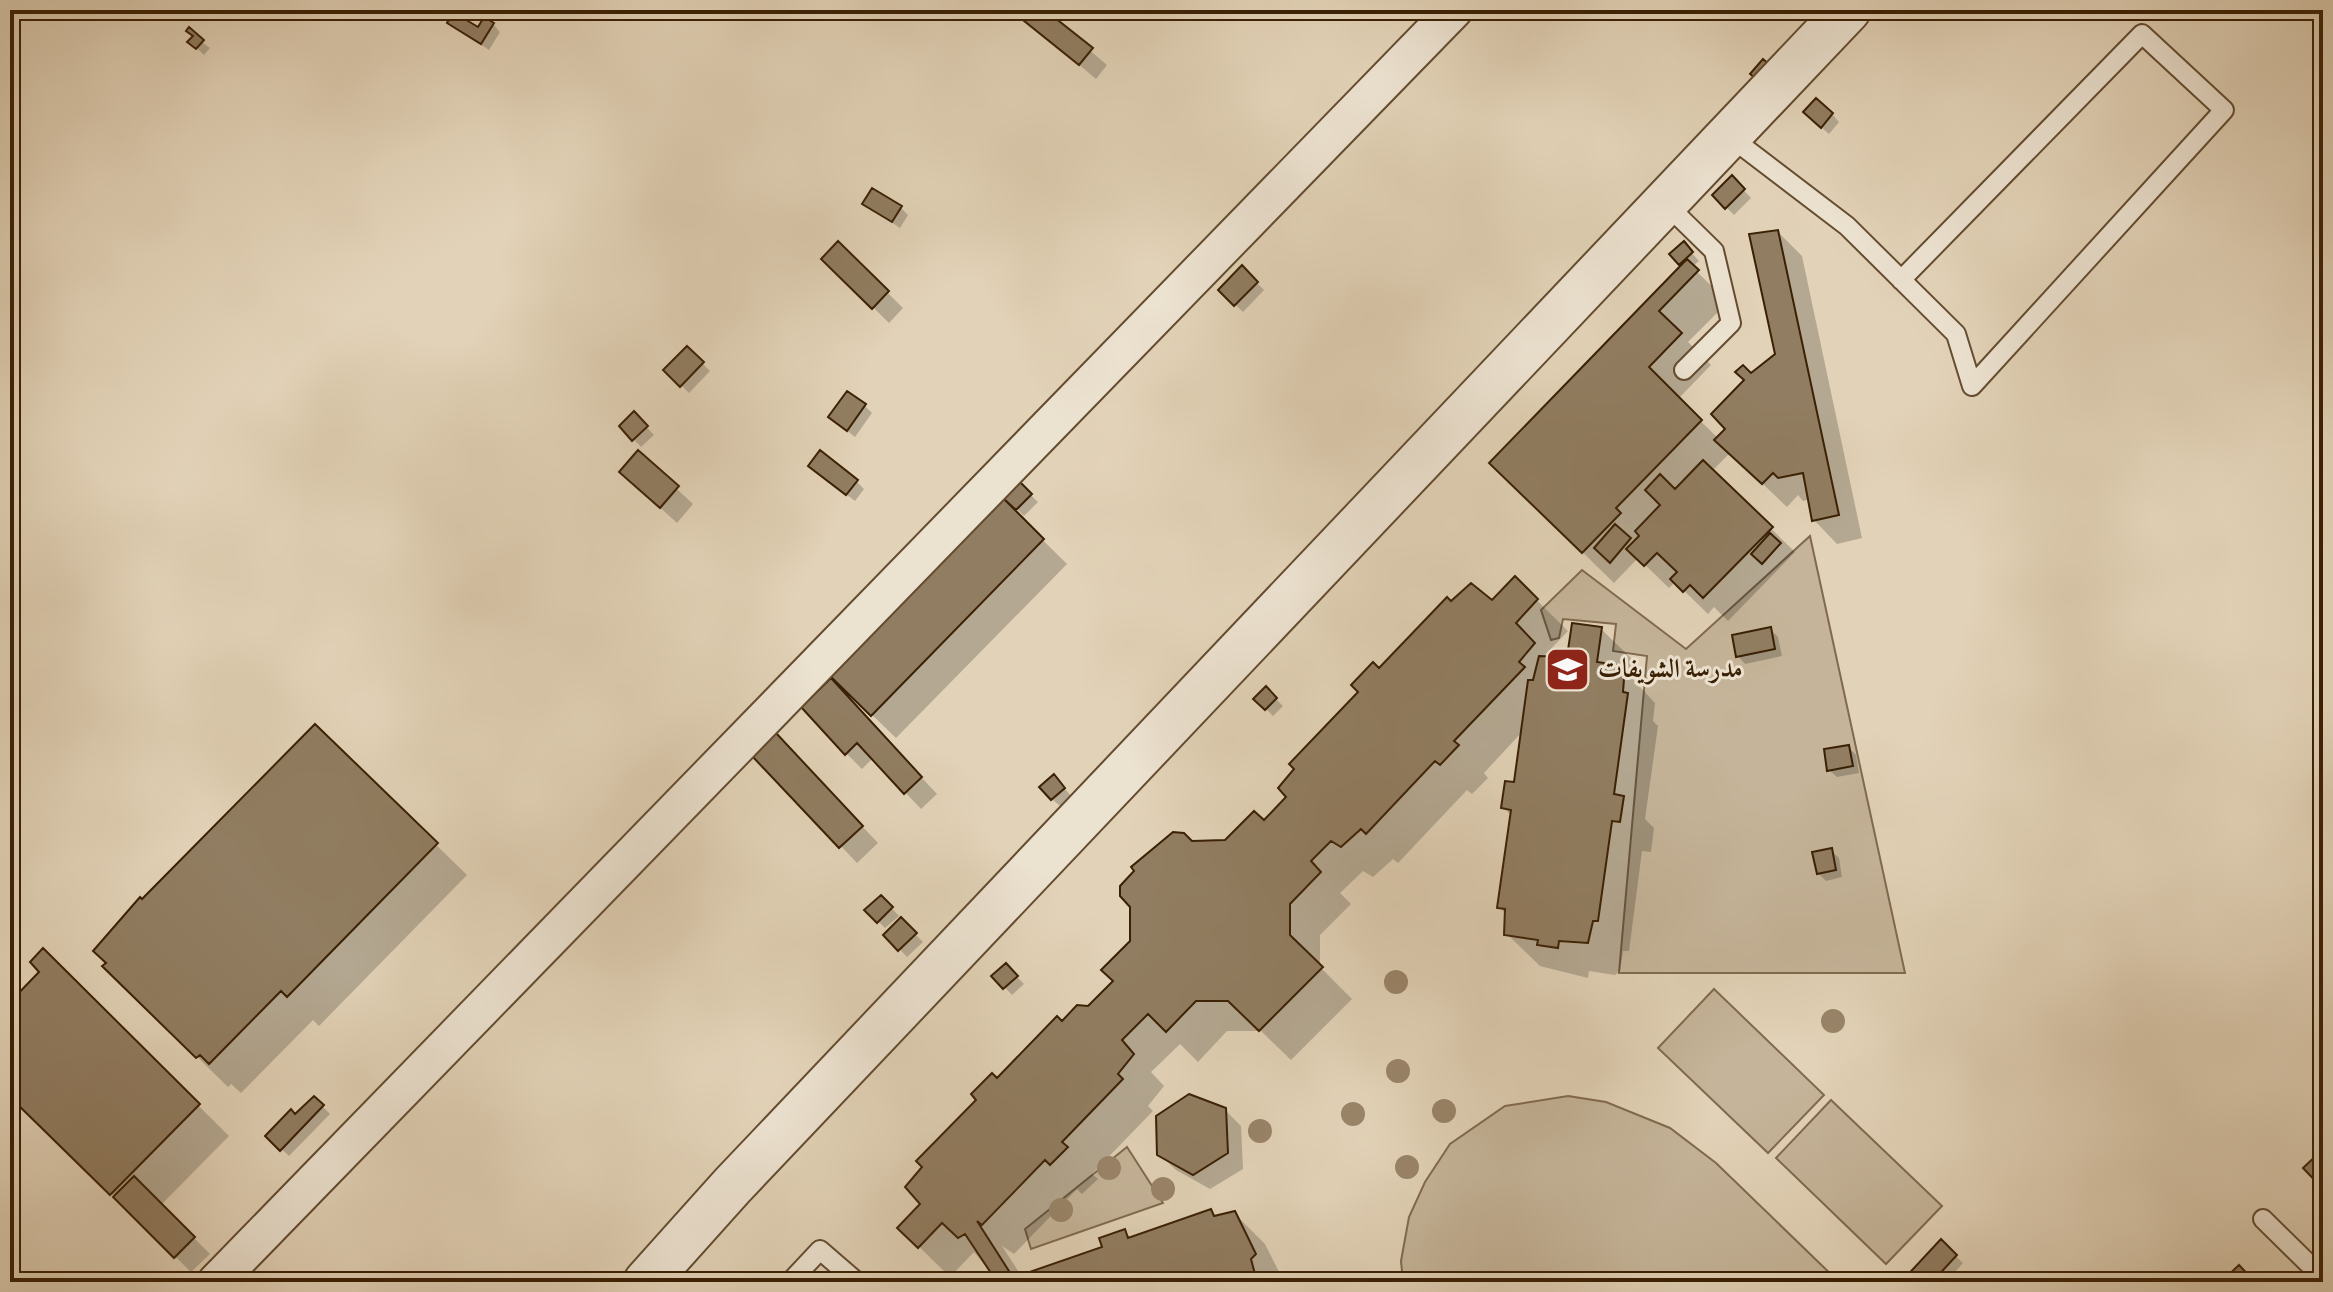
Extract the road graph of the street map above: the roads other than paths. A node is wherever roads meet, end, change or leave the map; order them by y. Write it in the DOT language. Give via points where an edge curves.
graph roads {
  1 [pos="1454,10"];
  2 [pos="1848,10"];
  3 [pos="1729,136"];
  4 [pos="1665,203"];
  5 [pos="1901,280"];
  6 [pos="1684,370"];
  7 [pos="2263,1219"];
  8 [pos="2323,1278"];
  9 [pos="216,1282"];
  10 [pos="646,1282"];
  11 [pos="790,1282"];
  12 [pos="857,1282"];
  1 -- 9 [label="street"];
  2 -- 3 [label="street"];
  3 -- 4 [label="street"];
  3 -- 5 [label="lane" via="1847,226"];
  4 -- 6 [label="lane" via="1714,251 1731,323"];
  4 -- 10 [label="street"];
  5 -- 5 [label="lane" via="1956,334 1972,386 2224,110 2142,34"];
  7 -- 8 [label="lane"];
  11 -- 12 [label="lane" via="820,1250"];
}
